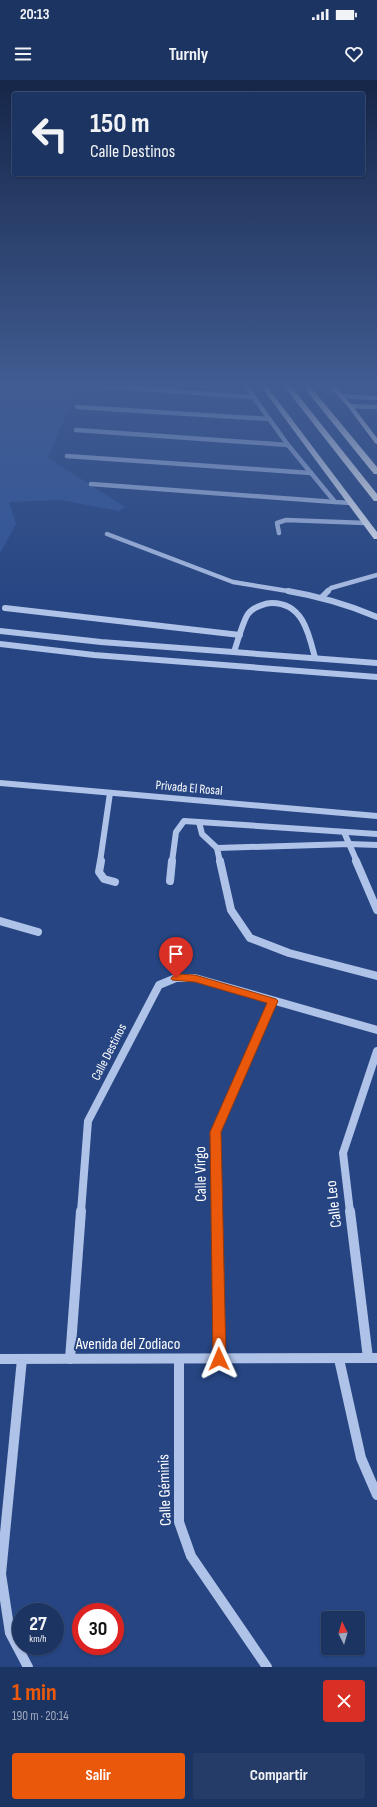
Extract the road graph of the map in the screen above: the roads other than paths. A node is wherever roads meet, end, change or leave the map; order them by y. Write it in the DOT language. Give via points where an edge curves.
graph roads {
  1 [pos="111,459"];
  2 [pos="299,459"];
  3 [pos="318,459"];
  4 [pos="345,459"];
  5 [pos="366,459"];
  6 [pos="377,472"];
  7 [pos="310,473"];
  8 [pos="91,484"];
  9 [pos="377,499"];
  10 [pos="335,502"];
  11 [pos="351,503"];
  12 [pos="366,523"];
  13 [pos="279,533"];
  14 [pos="107,534"];
  15 [pos="377,537"];
  16 [pos="377,575"];
  17 [pos="321,598"];
  18 [pos="5,608"];
  19 [pos="377,617"];
  20 [pos="0,631"];
  21 [pos="240,635"];
  22 [pos="0,644"];
  23 [pos="138,645"];
  24 [pos="234,652"];
  25 [pos="289,657"];
  26 [pos="133,658"];
  27 [pos="315,658"];
  28 [pos="334,660"];
  29 [pos="377,664"];
  30 [pos="287,670"];
  31 [pos="333,674"];
  32 [pos="377,677"];
  33 [pos="0,783"];
  34 [pos="110,793"];
  35 [pos="377,816"];
  36 [pos="199,822"];
  37 [pos="344,832"];
  38 [pos="377,834"];
  39 [pos="349,844"];
  40 [pos="377,845"];
  41 [pos="217,848"];
  42 [pos="170,881"];
  43 [pos="114,882"];
  44 [pos="377,910"];
  45 [pos="0,921"];
  46 [pos="38,932"];
  47 [pos="377,976"];
  48 [pos="273,1001"];
  49 [pos="377,1030"];
  50 [pos="377,1051"];
  51 [pos="372,1358"];
  52 [pos="0,1359"];
  53 [pos="22,1359"];
  54 [pos="70,1359"];
  55 [pos="179,1359"];
  56 [pos="219,1359"];
  57 [pos="339,1359"];
  58 [pos="377,1495"];
  59 [pos="28,1667"];
  60 [pos="267,1667"];
  1 -- 7 [label="street"];
  2 -- 7 [label="street"];
  3 -- 11 [label="main road"];
  4 -- 9 [label="highway"];
  5 -- 6 [label="highway"];
  7 -- 10 [label="street"];
  8 -- 10 [label="street"];
  10 -- 11 [label="street"];
  11 -- 12 [label="main road"];
  12 -- 13 [label="street" via="286,520 277,523"];
  12 -- 15 [label="main road"];
  14 -- 17 [label="street" via="233,582"];
  16 -- 17 [label="street" via="331,588"];
  17 -- 19 [label="street"];
  18 -- 21 [label="street"];
  20 -- 23 [label="street"];
  21 -- 24 [label="street"];
  21 -- 27 [label="street" via="248,614 266,603 280,603 292,608 308,629"];
  22 -- 26 [label="street"];
  23 -- 24 [label="street"];
  23 -- 26 [label="street"];
  24 -- 25 [label="street"];
  25 -- 27 [label="street"];
  25 -- 30 [label="street"];
  26 -- 30 [label="street"];
  27 -- 28 [label="street"];
  28 -- 29 [label="street"];
  28 -- 31 [label="street"];
  30 -- 31 [label="street"];
  31 -- 32 [label="street"];
  33 -- 34 [label="street, Privada El Rosal"];
  34 -- 35 [label="street, Privada El Rosal"];
  34 -- 43 [label="street" via="99,872 104,879"];
  36 -- 37 [label="street"];
  36 -- 41 [label="street" via="202,834"];
  36 -- 42 [label="street" via="184,821 176,832"];
  37 -- 38 [label="street"];
  37 -- 39 [label="street"];
  39 -- 40 [label="street"];
  39 -- 41 [label="street"];
  39 -- 44 [label="street"];
  41 -- 47 [label="street" via="231,910 250,938 289,953"];
  45 -- 46 [label="street"];
  48 -- 49 [label="street, Calle Destinos"];
  48 -- 54 [label="street, Calle Destinos" via="195,978 176,978 159,985 88,1121"];
  48 -- 56 [label="street, Calle Virgo" via="215,1132"];
  50 -- 51 [label="street, Calle Leo" via="343,1153"];
  51 -- 57 [label="street, Avenida del Zodiaco"];
  52 -- 53 [label="street, Avenida del Zodiaco"];
  53 -- 54 [label="street, Avenida del Zodiaco"];
  53 -- 59 [label="street" via="1,1574 10,1633"];
  54 -- 55 [label="street, Avenida del Zodiaco"];
  55 -- 56 [label="street, Avenida del Zodiaco"];
  55 -- 60 [label="street, Calle Géminis" via="179,1522 191,1556"];
  56 -- 57 [label="street, Avenida del Zodiaco"];
  57 -- 58 [label="street" via="361,1458"];
}
